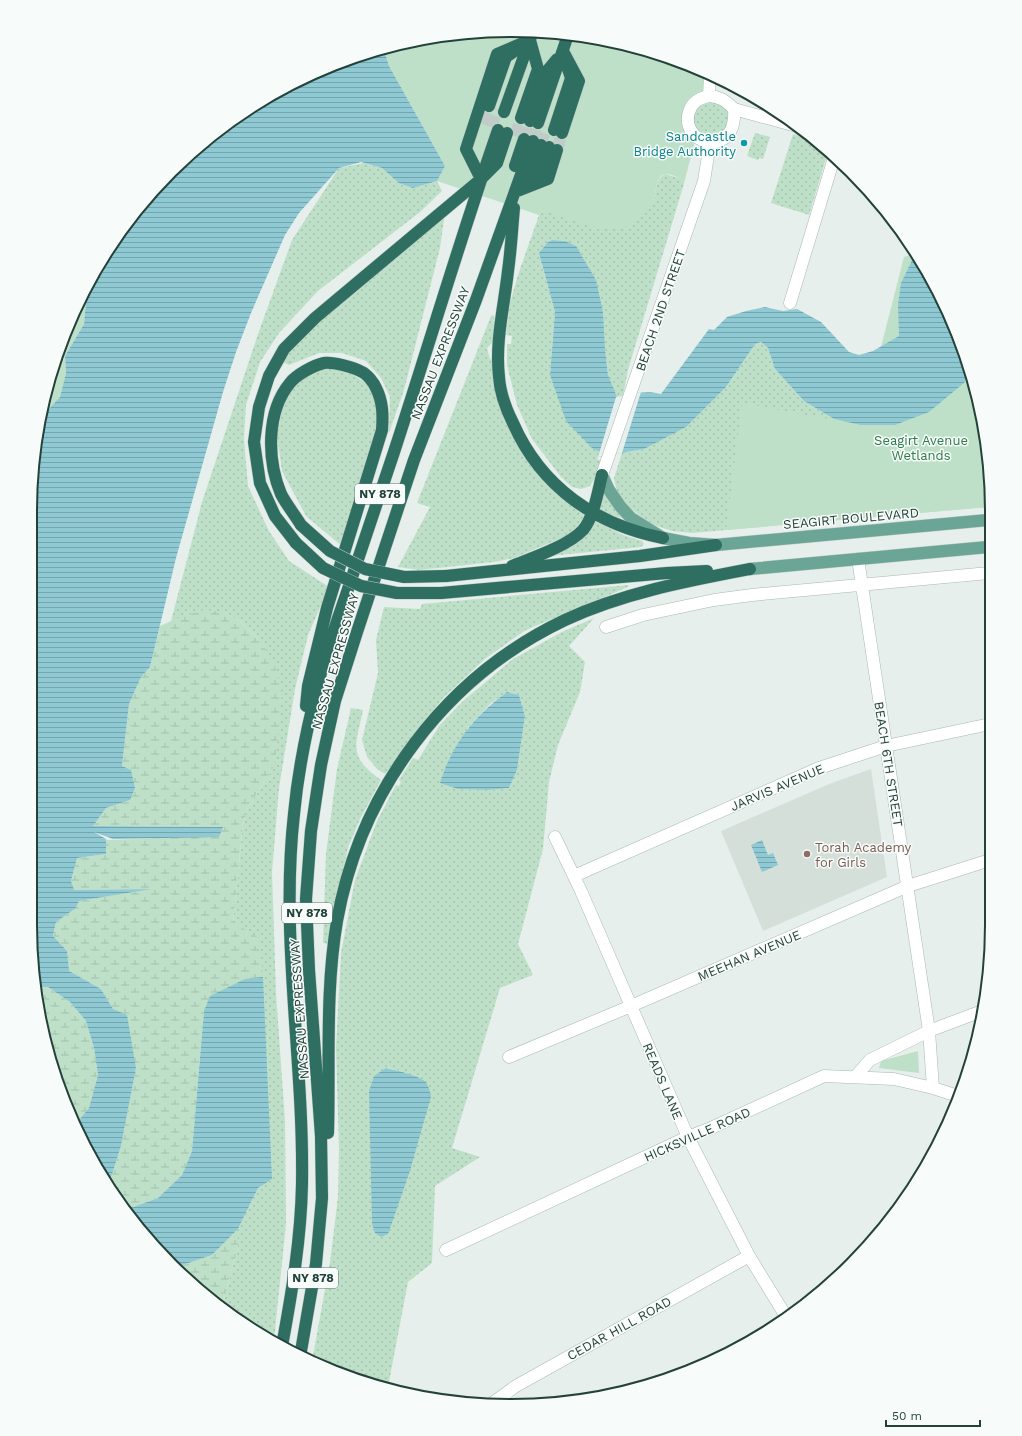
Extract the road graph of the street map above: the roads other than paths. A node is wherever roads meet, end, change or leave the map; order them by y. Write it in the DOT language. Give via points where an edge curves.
graph roads {
  1 [pos="529,38"];
  2 [pos="530,38"];
  3 [pos="532,38"];
  4 [pos="532,38"];
  5 [pos="566,40"];
  6 [pos="563,51"];
  7 [pos="710,81"];
  8 [pos="709,96"];
  9 [pos="734,109"];
  10 [pos="526,120"];
  11 [pos="781,122"];
  12 [pos="520,137"];
  13 [pos="710,143"];
  14 [pos="832,163"];
  15 [pos="481,179"];
  16 [pos="515,192"];
  17 [pos="790,303"];
  18 [pos="602,475"];
  19 [pos="592,512"];
  20 [pos="985,520"];
  21 [pos="663,538"];
  22 [pos="716,545"];
  23 [pos="985,547"];
  24 [pos="858,559"];
  25 [pos="750,569"];
  26 [pos="502,571"];
  27 [pos="985,573"];
  28 [pos="862,585"];
  29 [pos="606,627"];
  30 [pos="985,725"];
  31 [pos="886,746"];
  32 [pos="294,812"];
  33 [pos="555,837"];
  34 [pos="985,862"];
  35 [pos="574,876"];
  36 [pos="908,886"];
  37 [pos="631,1006"];
  38 [pos="977,1014"];
  39 [pos="929,1031"];
  40 [pos="509,1057"];
  41 [pos="855,1077"];
  42 [pos="933,1088"];
  43 [pos="953,1095"];
  44 [pos="688,1137"];
  45 [pos="322,1198"];
  46 [pos="446,1250"];
  47 [pos="749,1256"];
  48 [pos="784,1312"];
  49 [pos="283,1340"];
  50 [pos="301,1350"];
  51 [pos="499,1399"];
  1 -- 15 [label="highway" via="497,54 466,149"];
  2 -- 10 [label="highway" via="506,57"];
  3 -- 10 [label="highway"];
  4 -- 10 [label="highway" via="538,69"];
  5 -- 6 [label="highway"];
  6 -- 10 [label="highway" via="547,71"];
  6 -- 10 [label="highway" via="564,76"];
  6 -- 10 [label="highway" via="579,80"];
  7 -- 8 [label="street"];
  8 -- 9 [label="street" via="724,99"];
  8 -- 13 [label="street" via="702,97 690,108 688,124 696,137"];
  9 -- 11 [label="street"];
  9 -- 13 [label="street" via="734,126 730,133 718,142"];
  12 -- 15 [label="highway, NASSAU EXPRESSWAY"];
  12 -- 15 [label="highway" via="505,166"];
  12 -- 15 [label="highway" via="473,151"];
  12 -- 16 [label="highway, NASSAU EXPRESSWAY"];
  12 -- 16 [label="highway" via="539,177"];
  13 -- 18 [label="street, BEACH 2ND STREET" via="704,181"];
  14 -- 17 [label="street"];
  15 -- 25 [label="highway, bridge" via="314,318 284,349 270,376 259,407 254,442 260,483 275,516 296,543 323,568 361,586 397,593 441,593 667,573"];
  15 -- 32 [label="highway, NASSAU EXPRESSWAY / NY 878" via="318,683"];
  16 -- 19 [label="highway" via="498,345 499,378 505,406 534,462 558,488"];
  16 -- 45 [label="highway, NASSAU EXPRESSWAY / NY 878" via="414,460 356,632 335,701 321,765 311,831 306,899 321,1136"];
  18 -- 19 [label="highway"];
  18 -- 21 [label="main road" via="608,490 631,518"];
  19 -- 21 [label="highway" via="616,525"];
  19 -- 26 [label="highway" via="583,529 570,541"];
  20 -- 22 [label="main road, SEAGIRT BOULEVARD"];
  21 -- 22 [label="main road, SEAGIRT BOULEVARD"];
  22 -- 26 [label="highway"];
  23 -- 24 [label="main road"];
  24 -- 25 [label="main road"];
  24 -- 28 [label="street, BEACH 6TH STREET"];
  25 -- 45 [label="highway" via="666,586 610,602 565,620 488,667 450,702 416,740 389,780 367,824 348,873 337,922 331,979 327,1156"];
  26 -- 32 [label="highway, bridge" via="404,577 365,569 330,551 301,525 282,494 271,457 277,403 290,382 324,363 345,365 363,372 376,387 383,407 382,430 327,608 310,679"];
  27 -- 28 [label="street"];
  28 -- 29 [label="street" via="714,600 643,615"];
  28 -- 31 [label="street, BEACH 6TH STREET"];
  30 -- 31 [label="street, JARVIS AVENUE"];
  31 -- 35 [label="street, JARVIS AVENUE" via="820,768"];
  31 -- 36 [label="street, BEACH 6TH STREET"];
  32 -- 49 [label="highway, NASSAU EXPRESSWAY / NY 878" via="288,889 302,1184 298,1252"];
  33 -- 35 [label="street, READS LANE"];
  34 -- 36 [label="street, MEEHAN AVENUE"];
  35 -- 37 [label="street, READS LANE"];
  36 -- 37 [label="street, MEEHAN AVENUE"];
  36 -- 39 [label="street, BEACH 6TH STREET"];
  37 -- 40 [label="street, MEEHAN AVENUE"];
  37 -- 44 [label="street, READS LANE"];
  38 -- 39 [label="street"];
  39 -- 41 [label="street" via="870,1060"];
  39 -- 42 [label="street, BEACH 6TH STREET"];
  41 -- 42 [label="street, HICKSVILLE ROAD" via="894,1079"];
  41 -- 44 [label="street, HICKSVILLE ROAD" via="824,1076"];
  42 -- 43 [label="street, HICKSVILLE ROAD"];
  44 -- 46 [label="street, HICKSVILLE ROAD"];
  44 -- 47 [label="street, READS LANE"];
  45 -- 50 [label="highway, NASSAU EXPRESSWAY / NY 878" via="316,1264"];
  47 -- 48 [label="street, READS LANE"];
  47 -- 51 [label="street, CEDAR HILL ROAD" via="516,1386"];
}
